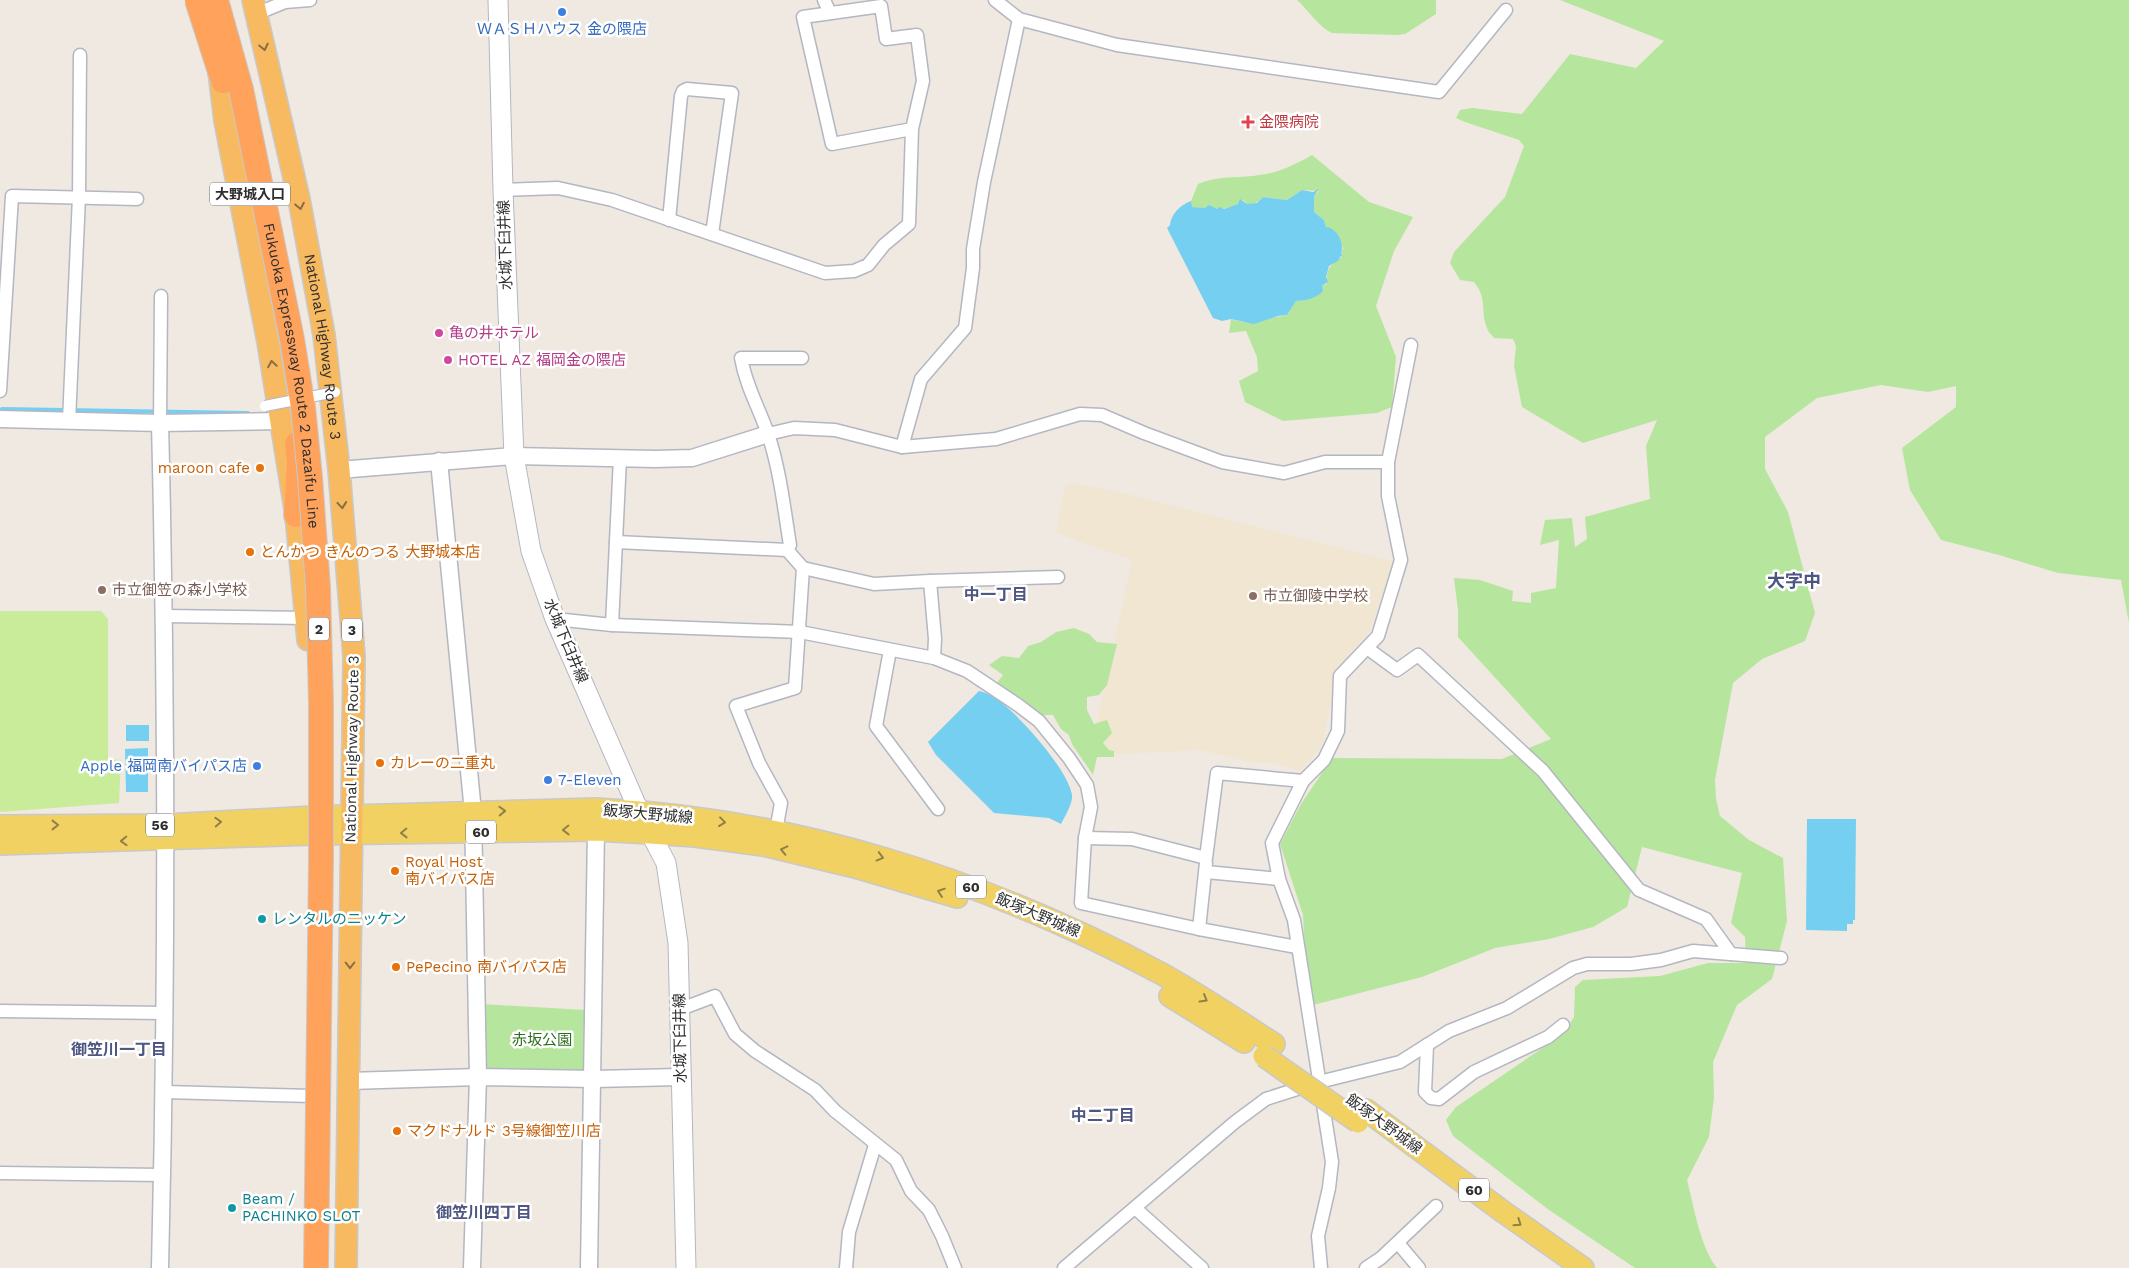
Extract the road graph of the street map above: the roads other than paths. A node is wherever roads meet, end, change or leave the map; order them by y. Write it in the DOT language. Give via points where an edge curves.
graph roads {
  1 [pos="197,0"];
  2 [pos="209,0"];
  3 [pos="216,0"];
  4 [pos="232,0"];
  5 [pos="310,0"];
  6 [pos="498,0"];
  7 [pos="824,0"];
  8 [pos="995,0"];
  9 [pos="284,1"];
  10 [pos="254,7"];
  11 [pos="1506,10"];
  12 [pos="830,13"];
  13 [pos="1019,19"];
  14 [pos="80,55"];
  15 [pos="912,129"];
  16 [pos="503,190"];
  17 [pos="79,197"];
  18 [pos="137,199"];
  19 [pos="669,220"];
  20 [pos="712,234"];
  21 [pos="161,296"];
  22 [pos="1411,345"];
  23 [pos="802,358"];
  24 [pos="0,390"];
  25 [pos="335,392"];
  26 [pos="265,406"];
  27 [pos="0,419"];
  28 [pos="69,421"];
  29 [pos="280,421"];
  30 [pos="160,423"];
  31 [pos="768,434"];
  32 [pos="902,447"];
  33 [pos="514,456"];
  34 [pos="620,458"];
  35 [pos="439,461"];
  36 [pos="1388,462"];
  37 [pos="339,470"];
  38 [pos="296,515"];
  39 [pos="616,542"];
  40 [pos="787,550"];
  41 [pos="803,568"];
  42 [pos="1058,577"];
  43 [pos="930,581"];
  44 [pos="165,616"];
  45 [pos="308,618"];
  46 [pos="554,619"];
  47 [pos="612,625"];
  48 [pos="800,632"];
  49 [pos="1367,648"];
  50 [pos="890,650"];
  51 [pos="934,658"];
  52 [pos="1303,781"];
  53 [pos="938,809"];
  54 [pos="639,811"];
  55 [pos="474,822"];
  56 [pos="352,824"];
  57 [pos="313,825"];
  58 [pos="596,830"];
  59 [pos="776,831"];
  60 [pos="166,832"];
  61 [pos="650,833"];
  62 [pos="4,835"];
  63 [pos="1085,838"];
  64 [pos="1206,858"];
  65 [pos="1206,872"];
  66 [pos="1278,879"];
  67 [pos="1198,929"];
  68 [pos="1297,947"];
  69 [pos="1731,954"];
  70 [pos="1781,958"];
  71 [pos="680,1009"];
  72 [pos="0,1011"];
  73 [pos="165,1013"];
  74 [pos="1563,1025"];
  75 [pos="1427,1045"];
  76 [pos="1269,1050"];
  77 [pos="478,1076"];
  78 [pos="680,1077"];
  79 [pos="594,1079"];
  80 [pos="349,1081"];
  81 [pos="1319,1082"];
  82 [pos="164,1092"];
  83 [pos="312,1096"];
  84 [pos="1362,1116"];
  85 [pos="875,1145"];
  86 [pos="0,1173"];
  87 [pos="163,1175"];
  88 [pos="1436,1206"];
  89 [pos="1135,1208"];
  90 [pos="1398,1243"];
  91 [pos="160,1268"];
  92 [pos="309,1268"];
  93 [pos="316,1268"];
  94 [pos="332,1268"];
  95 [pos="346,1268"];
  96 [pos="472,1268"];
  97 [pos="590,1268"];
  98 [pos="686,1268"];
  99 [pos="846,1268"];
  100 [pos="954,1268"];
  101 [pos="1064,1268"];
  102 [pos="1202,1268"];
  103 [pos="1321,1268"];
  104 [pos="1366,1268"];
  105 [pos="1419,1268"];
  106 [pos="1558,1268"];
  107 [pos="1583,1268"];
  1 -- 38 [label="highway, 大野城入口, bridge" via="225,87 292,390 299,463"];
  29 -- 2 [label="highway, one-way" via="225,121"];
  3 -- 93 [label="highway, Fukuoka Expressway Route 2 Dazaifu Line / 2, bridge" via="241,89 290,330 303,406 310,477 318,587 321,702"];
  4 -- 94 [label="highway, Fukuoka Expressway Route 2 Dazaifu Line / 2" via="256,86 282,209 317,406 324,477 337,702"];
  5 -- 9 [label="street"];
  6 -- 16 [label="main road, 水城下臼井線"];
  7 -- 12 [label="street"];
  8 -- 13 [label="street"];
  9 -- 10 [label="street"];
  10 -- 37 [label="highway, National Highway Route 3 / 3, one-way" via="299,199 322,325"];
  11 -- 13 [label="street" via="1439,92 1117,45"];
  12 -- 15 [label="street" via="881,6 886,39 917,35 923,81"];
  12 -- 15 [label="street" via="803,17 832,144"];
  13 -- 32 [label="street" via="984,182 965,328 920,379"];
  14 -- 17 [label="street"];
  15 -- 20 [label="street" via="909,224 884,245 868,265 854,271 825,273"];
  16 -- 19 [label="street" via="558,188 612,200"];
  16 -- 33 [label="main road, 水城下臼井線"];
  17 -- 18 [label="street"];
  17 -- 24 [label="street" via="12,196"];
  17 -- 28 [label="street"];
  19 -- 20 [label="street"];
  19 -- 20 [label="street" via="683,91 732,93"];
  21 -- 30 [label="street"];
  22 -- 36 [label="street"];
  23 -- 31 [label="street" via="741,358 745,379"];
  25 -- 26 [label="street, bridge"];
  27 -- 28 [label="street"];
  28 -- 30 [label="street"];
  29 -- 30 [label="street"];
  29 -- 38 [label="highway"];
  30 -- 44 [label="street"];
  31 -- 32 [label="street" via="794,428 835,430"];
  31 -- 34 [label="street" via="692,458"];
  31 -- 40 [label="street" via="790,545"];
  32 -- 36 [label="street" via="996,439 1080,414 1102,415 1222,462 1269,471 1284,473 1325,462"];
  33 -- 34 [label="street"];
  33 -- 35 [label="street"];
  33 -- 46 [label="main road, 水城下臼井線" via="530,551"];
  34 -- 39 [label="street"];
  35 -- 37 [label="street"];
  35 -- 55 [label="street"];
  36 -- 49 [label="street" via="1388,496 1401,560 1378,636"];
  37 -- 56 [label="highway, National Highway Route 3 / 3, one-way" via="354,656"];
  38 -- 45 [label="highway"];
  39 -- 40 [label="street"];
  39 -- 47 [label="street"];
  40 -- 41 [label="street"];
  41 -- 43 [label="street" via="874,584"];
  41 -- 48 [label="street"];
  42 -- 43 [label="street"];
  43 -- 51 [label="street"];
  44 -- 45 [label="street"];
  44 -- 60 [label="street"];
  45 -- 57 [label="highway"];
  46 -- 47 [label="street"];
  46 -- 54 [label="main road, 水城下臼井線"];
  47 -- 48 [label="street"];
  48 -- 50 [label="street"];
  48 -- 59 [label="street" via="795,688 736,706 759,763 781,803"];
  49 -- 52 [label="street" via="1340,676 1338,731 1324,760"];
  49 -- 69 [label="street" via="1397,670 1418,655 1543,771 1639,890 1706,920"];
  50 -- 51 [label="street"];
  50 -- 53 [label="street" via="876,726"];
  51 -- 63 [label="street" via="967,671 990,685 1045,729 1087,785 1090,807"];
  52 -- 64 [label="street" via="1217,773"];
  52 -- 66 [label="street" via="1272,843"];
  55 -- 54 [label="main road, 飯塚大野城線 / 60, one-way" via="595,809"];
  54 -- 59 [label="main road, 飯塚大野城線 / 60, one-way"];
  54 -- 61 [label="main road, 水城下臼井線"];
  55 -- 56 [label="main road, 飯塚大野城線 / 60"];
  58 -- 55 [label="main road, 飯塚大野城線 / 60, one-way"];
  55 -- 77 [label="street"];
  56 -- 57 [label="main road, 飯塚大野城線 / 60"];
  56 -- 80 [label="highway, National Highway Route 3 / 3, one-way"];
  57 -- 60 [label="main road, 56"];
  57 -- 83 [label="highway"];
  58 -- 61 [label="main road, 飯塚大野城線 / 60"];
  58 -- 79 [label="street"];
  59 -- 76 [label="main road, 飯塚大野城線 / 60, one-way" via="892,861 1032,911 1163,975 1217,1007"];
  60 -- 62 [label="main road, 56"];
  60 -- 73 [label="street"];
  61 -- 71 [label="main road, 水城下臼井線" via="666,863 678,943"];
  76 -- 61 [label="main road, 飯塚大野城線 / 60, one-way" via="1085,949 957,897 855,866 763,845"];
  63 -- 64 [label="street" via="1132,839"];
  63 -- 67 [label="street" via="1081,903"];
  64 -- 65 [label="street"];
  65 -- 66 [label="street"];
  65 -- 67 [label="street"];
  66 -- 68 [label="street" via="1294,920"];
  67 -- 68 [label="street"];
  68 -- 81 [label="street"];
  69 -- 70 [label="street"];
  69 -- 75 [label="street" via="1693,951 1661,960 1587,964 1573,968 1507,1008 1449,1031"];
  71 -- 78 [label="main road, 水城下臼井線"];
  71 -- 85 [label="street" via="714,996 735,1034 815,1090"];
  72 -- 73 [label="street"];
  73 -- 82 [label="street"];
  74 -- 75 [label="street" via="1548,1037 1474,1072 1439,1099 1431,1098 1425,1092"];
  75 -- 81 [label="street" via="1400,1062"];
  76 -- 84 [label="main road, 飯塚大野城線 / 60"];
  77 -- 79 [label="street"];
  77 -- 80 [label="street"];
  77 -- 96 [label="street"];
  78 -- 79 [label="street"];
  78 -- 98 [label="main road, 水城下臼井線"];
  79 -- 97 [label="street"];
  80 -- 95 [label="highway, National Highway Route 3 / 3"];
  81 -- 89 [label="street" via="1266,1099"];
  81 -- 103 [label="street" via="1332,1162 1318,1236"];
  82 -- 83 [label="street"];
  82 -- 87 [label="street"];
  83 -- 92 [label="highway"];
  84 -- 106 [label="main road, 飯塚大野城線 / 60" via="1505,1232"];
  84 -- 107 [label="main road, 飯塚大野城線 / 60, one-way"];
  85 -- 99 [label="street" via="849,1232"];
  85 -- 100 [label="street" via="896,1160 911,1191 929,1210"];
  86 -- 87 [label="street"];
  87 -- 91 [label="street"];
  88 -- 90 [label="street"];
  89 -- 101 [label="street"];
  89 -- 102 [label="street"];
  90 -- 104 [label="street"];
  90 -- 105 [label="street"];
}
